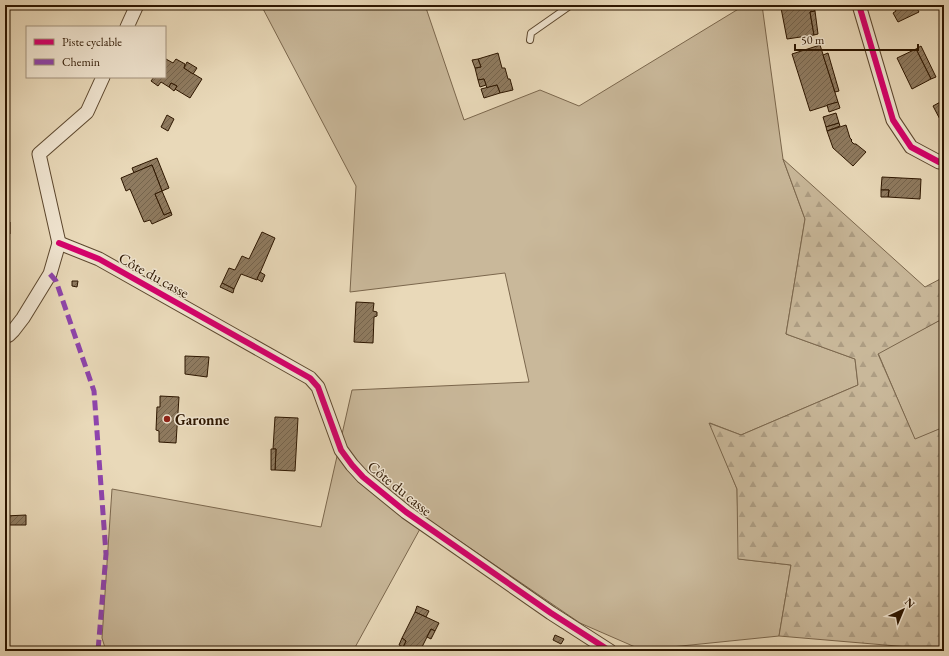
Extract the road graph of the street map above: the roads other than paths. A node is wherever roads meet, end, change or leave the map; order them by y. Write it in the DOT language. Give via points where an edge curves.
graph roads {
  1 [pos="137,5"];
  2 [pos="571,5"];
  3 [pos="859,5"];
  4 [pos="126,26"];
  5 [pos="530,40"];
  6 [pos="103,78"];
  7 [pos="944,162"];
  8 [pos="59,243"];
  9 [pos="5,337"];
  10 [pos="610,651"];
  1 -- 4 [label="street"];
  2 -- 5 [label="lane" via="531,33"];
  3 -- 7 [label="street" via="892,120 911,147 939,162"];
  6 -- 8 [label="street" via="87,112 39,154"];
  8 -- 9 [label="street" via="50,274 23,318"];
  8 -- 10 [label="street, Côte du casse" via="99,259 310,378 318,387 342,450 363,477 406,512"];
}
